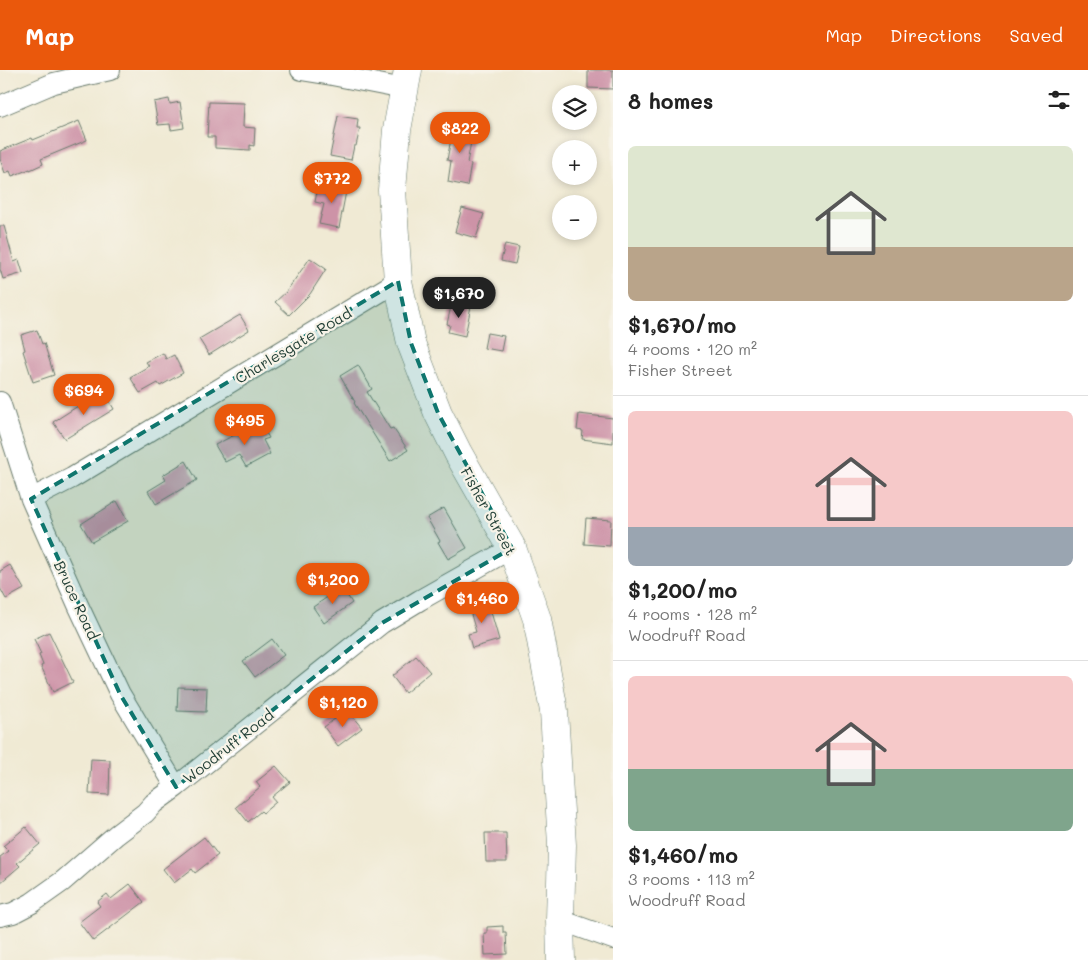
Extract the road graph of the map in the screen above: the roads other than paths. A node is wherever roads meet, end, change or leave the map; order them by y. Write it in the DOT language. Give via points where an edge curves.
graph roads {
  1 [pos="110,70"];
  2 [pos="301,70"];
  3 [pos="406,80"];
  4 [pos="0,106"];
  5 [pos="398,282"];
  6 [pos="0,402"];
  7 [pos="31,499"];
  8 [pos="512,548"];
  9 [pos="176,787"];
  10 [pos="0,916"];
  11 [pos="560,920"];
  12 [pos="613,939"];
  13 [pos="561,960"];
  1 -- 4 [label="street" via="54,83"];
  2 -- 3 [label="street"];
  3 -- 5 [label="main road, Fisher Street" via="397,130 392,190"];
  5 -- 7 [label="street, Charlesgate Road" via="72,478"];
  5 -- 8 [label="main road, Fisher Street" via="410,344 438,413"];
  6 -- 7 [label="street, Bruce Road"];
  7 -- 9 [label="street, Bruce Road" via="120,694"];
  8 -- 9 [label="street, Woodruff Road" via="382,623"];
  8 -- 11 [label="main road, Fisher Street" via="537,619 554,711 562,845"];
  9 -- 10 [label="street, Woodruff Road" via="32,903"];
  11 -- 12 [label="street"];
  11 -- 13 [label="main road, Fisher Street"];
}
